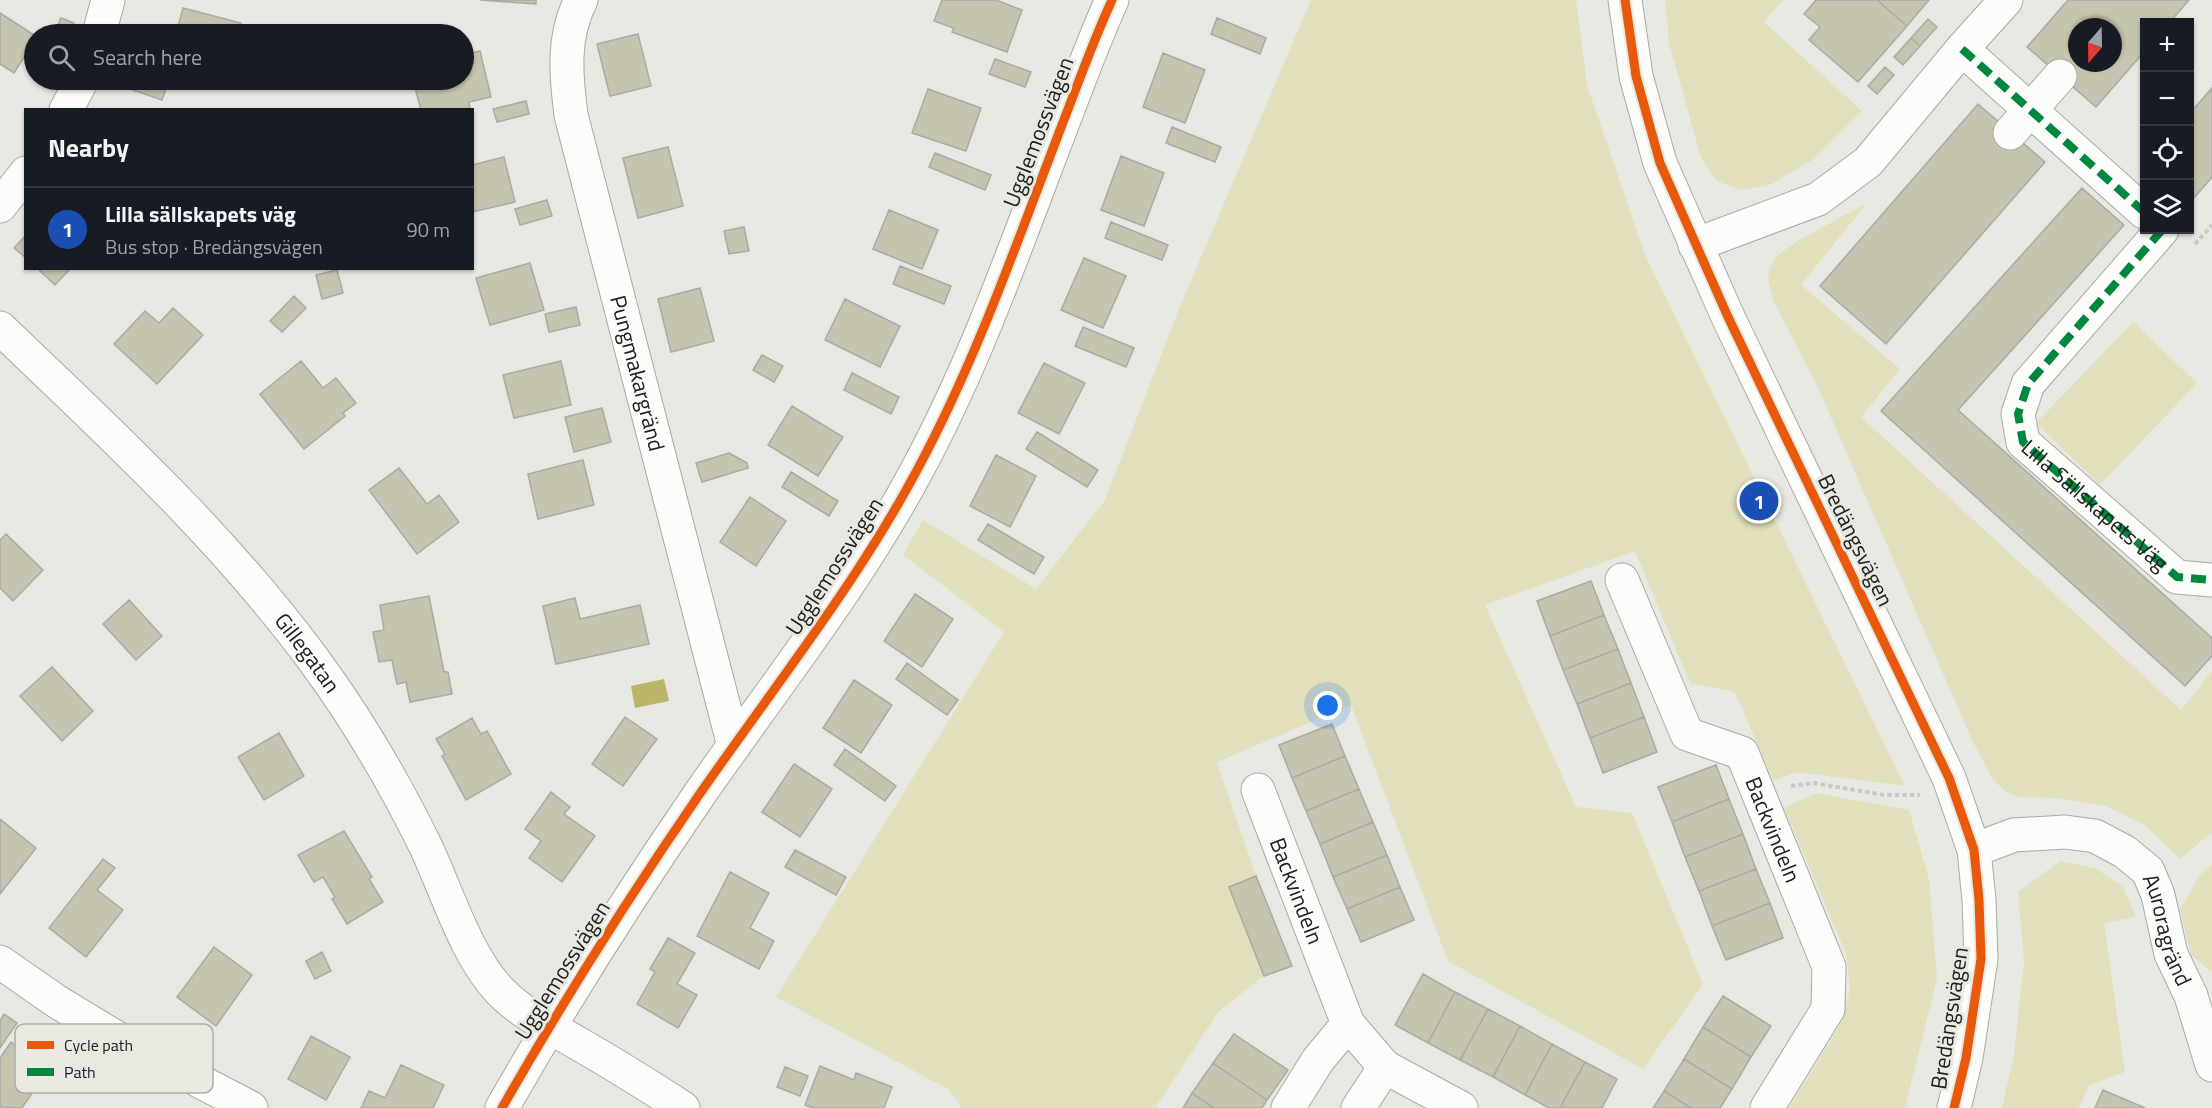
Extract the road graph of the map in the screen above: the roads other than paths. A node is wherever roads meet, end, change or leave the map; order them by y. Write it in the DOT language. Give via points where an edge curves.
graph roads {
  1 [pos="108,0"];
  2 [pos="581,0"];
  3 [pos="1112,0"];
  4 [pos="1625,0"];
  5 [pos="2006,0"];
  6 [pos="102,24"];
  7 [pos="1962,49"];
  8 [pos="2060,76"];
  9 [pos="77,90"];
  10 [pos="67,108"];
  11 [pos="2021,121"];
  12 [pos="24,176"];
  13 [pos="0,206"];
  14 [pos="2140,208"];
  15 [pos="2159,234"];
  16 [pos="1695,245"];
  17 [pos="0,328"];
  18 [pos="1622,580"];
  19 [pos="2212,580"];
  20 [pos="734,746"];
  21 [pos="1258,790"];
  22 [pos="1974,850"];
  23 [pos="0,963"];
  24 [pos="94,1024"];
  25 [pos="1348,1024"];
  26 [pos="549,1026"];
  27 [pos="2212,1065"];
  28 [pos="1385,1067"];
  29 [pos="213,1088"];
  30 [pos="251,1108"];
  31 [pos="502,1108"];
  32 [pos="683,1108"];
  33 [pos="1288,1108"];
  34 [pos="1358,1108"];
  35 [pos="1461,1108"];
  36 [pos="1767,1108"];
  37 [pos="1954,1108"];
  1 -- 6 [label="street"];
  2 -- 20 [label="street, Pungmakargränd" via="567,46 571,116"];
  3 -- 20 [label="street, Ugglemossvägen" via="948,409 878,537"];
  4 -- 16 [label="street, Bredängsvägen" via="1636,76 1660,163"];
  5 -- 7 [label="street"];
  7 -- 11 [label="street"];
  7 -- 16 [label="street" via="1868,162 1843,181 1818,199"];
  8 -- 11 [label="street"];
  9 -- 10 [label="street"];
  11 -- 14 [label="street"];
  12 -- 13 [label="street"];
  15 -- 19 [label="street, Lilla Sällskapets Väg" via="2028,384 2018,414 2023,441 2177,577"];
  16 -- 22 [label="street, Bredängsvägen" via="1949,778"];
  17 -- 26 [label="street, Gillegatan" via="214,538 306,651 391,780 475,955 499,990 523,1011"];
  18 -- 36 [label="street, Backvindeln" via="1687,734 1742,753 1829,967 1828,1009"];
  20 -- 26 [label="street, Ugglemossvägen" via="593,953"];
  21 -- 25 [label="street, Backvindeln"];
  22 -- 27 [label="street, Auroragränd" via="2014,835 2065,832 2095,836 2125,852 2148,871 2158,895 2171,954 2191,996"];
  22 -- 37 [label="street, Bredängsvägen" via="1981,959"];
  23 -- 24 [label="street"];
  25 -- 28 [label="street, Backvindeln"];
  25 -- 33 [label="street" via="1318,1060"];
  26 -- 31 [label="street, Ugglemossvägen"];
  26 -- 32 [label="street"];
  28 -- 34 [label="street"];
  28 -- 35 [label="street, Backvindeln"];
  29 -- 30 [label="street"];
}
